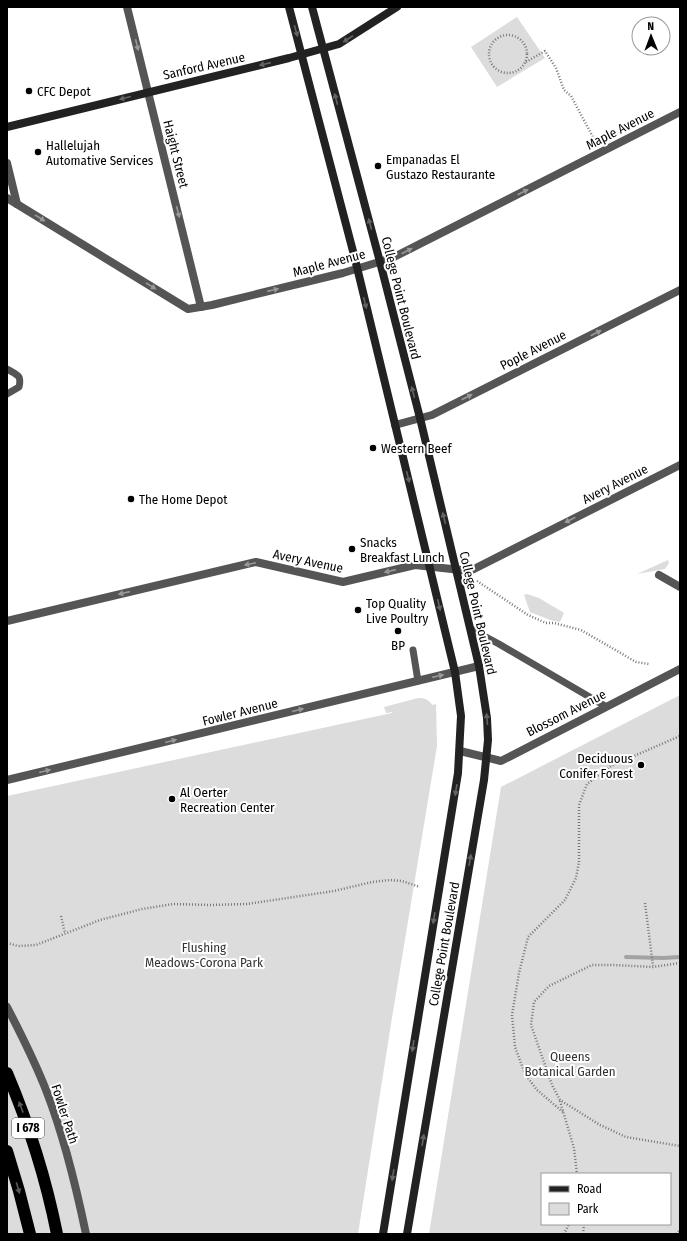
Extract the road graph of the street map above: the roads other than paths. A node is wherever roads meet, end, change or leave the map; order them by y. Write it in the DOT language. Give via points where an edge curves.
graph roads {
  1 [pos="128,7"];
  2 [pos="290,7"];
  3 [pos="312,7"];
  4 [pos="397,7"];
  5 [pos="323,49"];
  6 [pos="302,55"];
  7 [pos="148,92"];
  8 [pos="680,112"];
  9 [pos="7,127"];
  10 [pos="7,163"];
  11 [pos="7,198"];
  12 [pos="17,204"];
  13 [pos="380,262"];
  14 [pos="357,269"];
  15 [pos="680,290"];
  16 [pos="201,307"];
  17 [pos="7,369"];
  18 [pos="7,394"];
  19 [pos="420,418"];
  20 [pos="395,425"];
  21 [pos="680,465"];
  22 [pos="430,567"];
  23 [pos="456,570"];
  24 [pos="659,575"];
  25 [pos="680,587"];
  26 [pos="7,620"];
  27 [pos="471,629"];
  28 [pos="413,650"];
  29 [pos="479,666"];
  30 [pos="680,669"];
  31 [pos="455,672"];
  32 [pos="418,681"];
  33 [pos="605,706"];
  34 [pos="460,751"];
  35 [pos="487,757"];
  36 [pos="7,780"];
  37 [pos="7,1007"];
  38 [pos="7,1073"];
  39 [pos="7,1150"];
  40 [pos="45,1184"];
  41 [pos="30,1234"];
  42 [pos="57,1234"];
  43 [pos="64,1234"];
  44 [pos="86,1234"];
  45 [pos="383,1234"];
  46 [pos="408,1234"];
  1 -- 7 [label="street, Haight Street, one-way"];
  2 -- 6 [label="main road, College Point Boulevard, one-way"];
  3 -- 5 [label="main road, College Point Boulevard"];
  4 -- 5 [label="main road, Sanford Avenue, one-way" via="339,44"];
  5 -- 6 [label="main road, Sanford Avenue"];
  13 -- 5 [label="main road, College Point Boulevard, one-way"];
  6 -- 7 [label="main road, Sanford Avenue, one-way"];
  6 -- 14 [label="main road, College Point Boulevard"];
  7 -- 9 [label="main road, Sanford Avenue, one-way"];
  7 -- 16 [label="street, Haight Street, one-way"];
  13 -- 8 [label="street, Maple Avenue, one-way"];
  10 -- 12 [label="street"];
  11 -- 12 [label="street, Maple Avenue"];
  12 -- 16 [label="street, Maple Avenue, one-way" via="188,309"];
  13 -- 14 [label="street, Maple Avenue"];
  19 -- 13 [label="main road, College Point Boulevard, one-way"];
  16 -- 14 [label="street, Maple Avenue, one-way"];
  14 -- 20 [label="main road, College Point Boulevard, one-way"];
  19 -- 15 [label="street, Pople Avenue, one-way" via="432,415"];
  17 -- 18 [label="lane" via="21,380 19,387"];
  19 -- 20 [label="street, Pople Avenue"];
  23 -- 19 [label="main road, College Point Boulevard, one-way"];
  20 -- 22 [label="main road, College Point Boulevard, one-way"];
  21 -- 23 [label="street, Avery Avenue, one-way" via="470,571"];
  22 -- 23 [label="street, Avery Avenue"];
  22 -- 26 [label="street, Avery Avenue, one-way" via="415,565 343,582 256,562"];
  22 -- 31 [label="main road, College Point Boulevard, one-way"];
  23 -- 27 [label="main road, College Point Boulevard"];
  24 -- 25 [label="street"];
  27 -- 29 [label="main road, College Point Boulevard"];
  27 -- 33 [label="lane"];
  28 -- 32 [label="lane"];
  29 -- 31 [label="street, Fowler Avenue"];
  35 -- 29 [label="main road, College Point Boulevard, one-way" via="488,718"];
  30 -- 33 [label="street, Blossom Avenue"];
  32 -- 31 [label="street, Fowler Avenue, one-way"];
  31 -- 34 [label="main road, College Point Boulevard" via="461,716"];
  36 -- 32 [label="street, Fowler Avenue, one-way"];
  33 -- 35 [label="street, Blossom Avenue" via="501,761"];
  34 -- 35 [label="street, Blossom Avenue"];
  34 -- 45 [label="main road, College Point Boulevard, one-way"];
  46 -- 35 [label="main road, College Point Boulevard, one-way"];
  37 -- 44 [label="street, Fowler Path" via="46,1090 62,1140"];
  40 -- 38 [label="highway, I 678, one-way" via="24,1116"];
  39 -- 41 [label="highway, I 678, one-way"];
  40 -- 42 [label="highway, I 678"];
  40 -- 43 [label="highway"];
}
